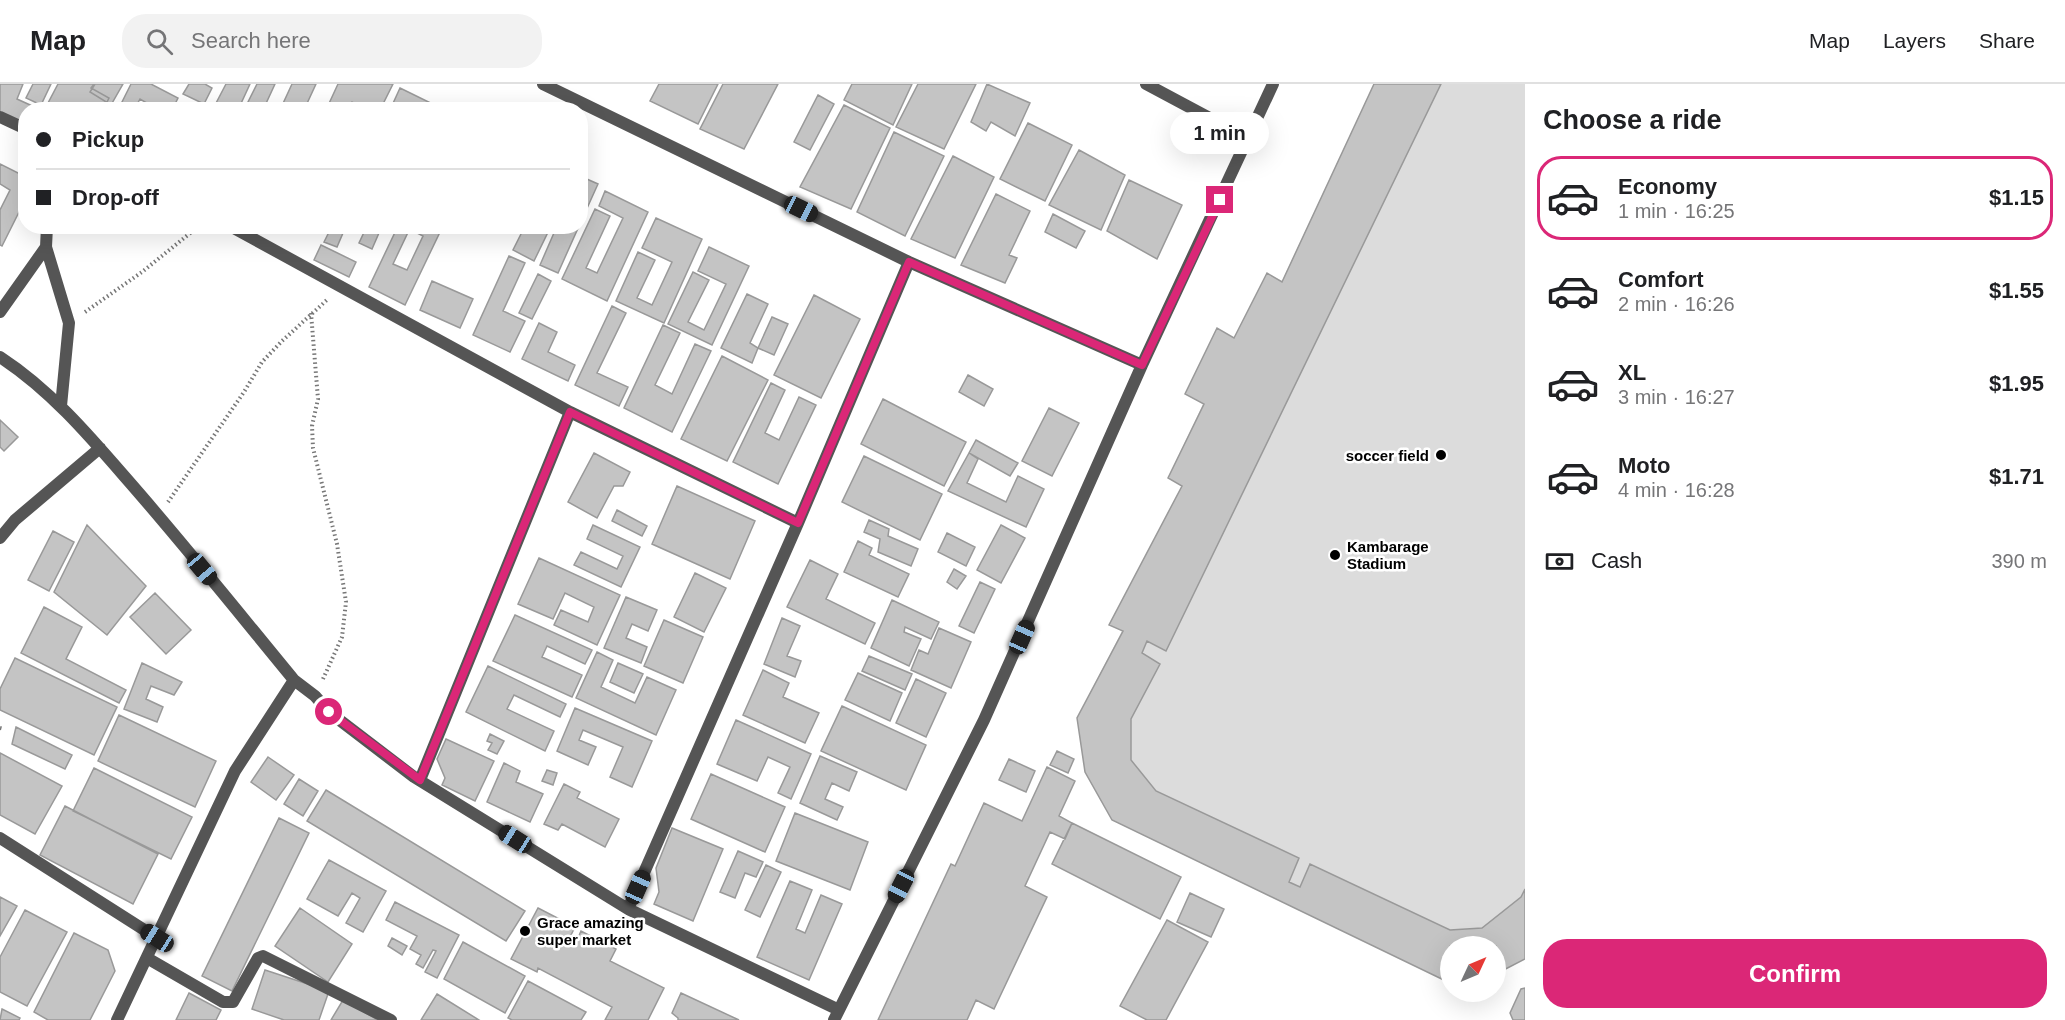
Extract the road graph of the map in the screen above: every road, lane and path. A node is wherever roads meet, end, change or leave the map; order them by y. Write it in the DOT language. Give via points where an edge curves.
graph roads {
  1 [pos="543,84"];
  2 [pos="1146,84"];
  3 [pos="1273,84"];
  4 [pos="580,102"];
  5 [pos="588,106"];
  6 [pos="0,117"];
  7 [pos="18,125"];
  8 [pos="1249,139"];
  9 [pos="47,234"];
  10 [pos="189,234"];
  11 [pos="245,234"];
  12 [pos="46,247"];
  13 [pos="909,262"];
  14 [pos="342,286"];
  15 [pos="0,312"];
  16 [pos="311,313"];
  17 [pos="69,323"];
  18 [pos="0,357"];
  19 [pos="1142,365"];
  20 [pos="61,406"];
  21 [pos="570,412"];
  22 [pos="100,448"];
  23 [pos="159,516"];
  24 [pos="798,523"];
  25 [pos="0,538"];
  26 [pos="294,680"];
  27 [pos="315,696"];
  28 [pos="420,780"];
  29 [pos="0,838"];
  30 [pos="628,909"];
  31 [pos="157,938"];
  32 [pos="147,958"];
  33 [pos="836,1015"];
  34 [pos="117,1020"];
  35 [pos="391,1020"];
  1 -- 4 [label="street"];
  2 -- 8 [label="street"];
  3 -- 8 [label="street"];
  5 -- 13 [label="street"];
  6 -- 7 [label="street"];
  8 -- 19 [label="street"];
  9 -- 12 [label="street"];
  10 -- 17 [label="path"];
  11 -- 14 [label="street"];
  12 -- 15 [label="street"];
  12 -- 17 [label="street"];
  13 -- 19 [label="street"];
  13 -- 24 [label="street"];
  14 -- 16 [label="path"];
  14 -- 21 [label="street"];
  16 -- 23 [label="path" via="262,362"];
  16 -- 27 [label="path" via="318,399 312,426 313,448 337,544 346,602 342,637"];
  17 -- 20 [label="street"];
  18 -- 20 [label="street"];
  19 -- 33 [label="street" via="984,720"];
  20 -- 22 [label="street"];
  21 -- 24 [label="street"];
  21 -- 28 [label="street"];
  22 -- 23 [label="street"];
  22 -- 25 [label="street" via="15,520"];
  23 -- 26 [label="street"];
  24 -- 30 [label="street"];
  26 -- 27 [label="street"];
  26 -- 31 [label="street" via="235,771"];
  27 -- 28 [label="street" via="329,712"];
  28 -- 30 [label="street"];
  29 -- 31 [label="street"];
  30 -- 33 [label="street"];
  31 -- 32 [label="street"];
  32 -- 34 [label="street"];
  32 -- 35 [label="street" via="223,1002 233,1002 258,958 263,956"];
}
